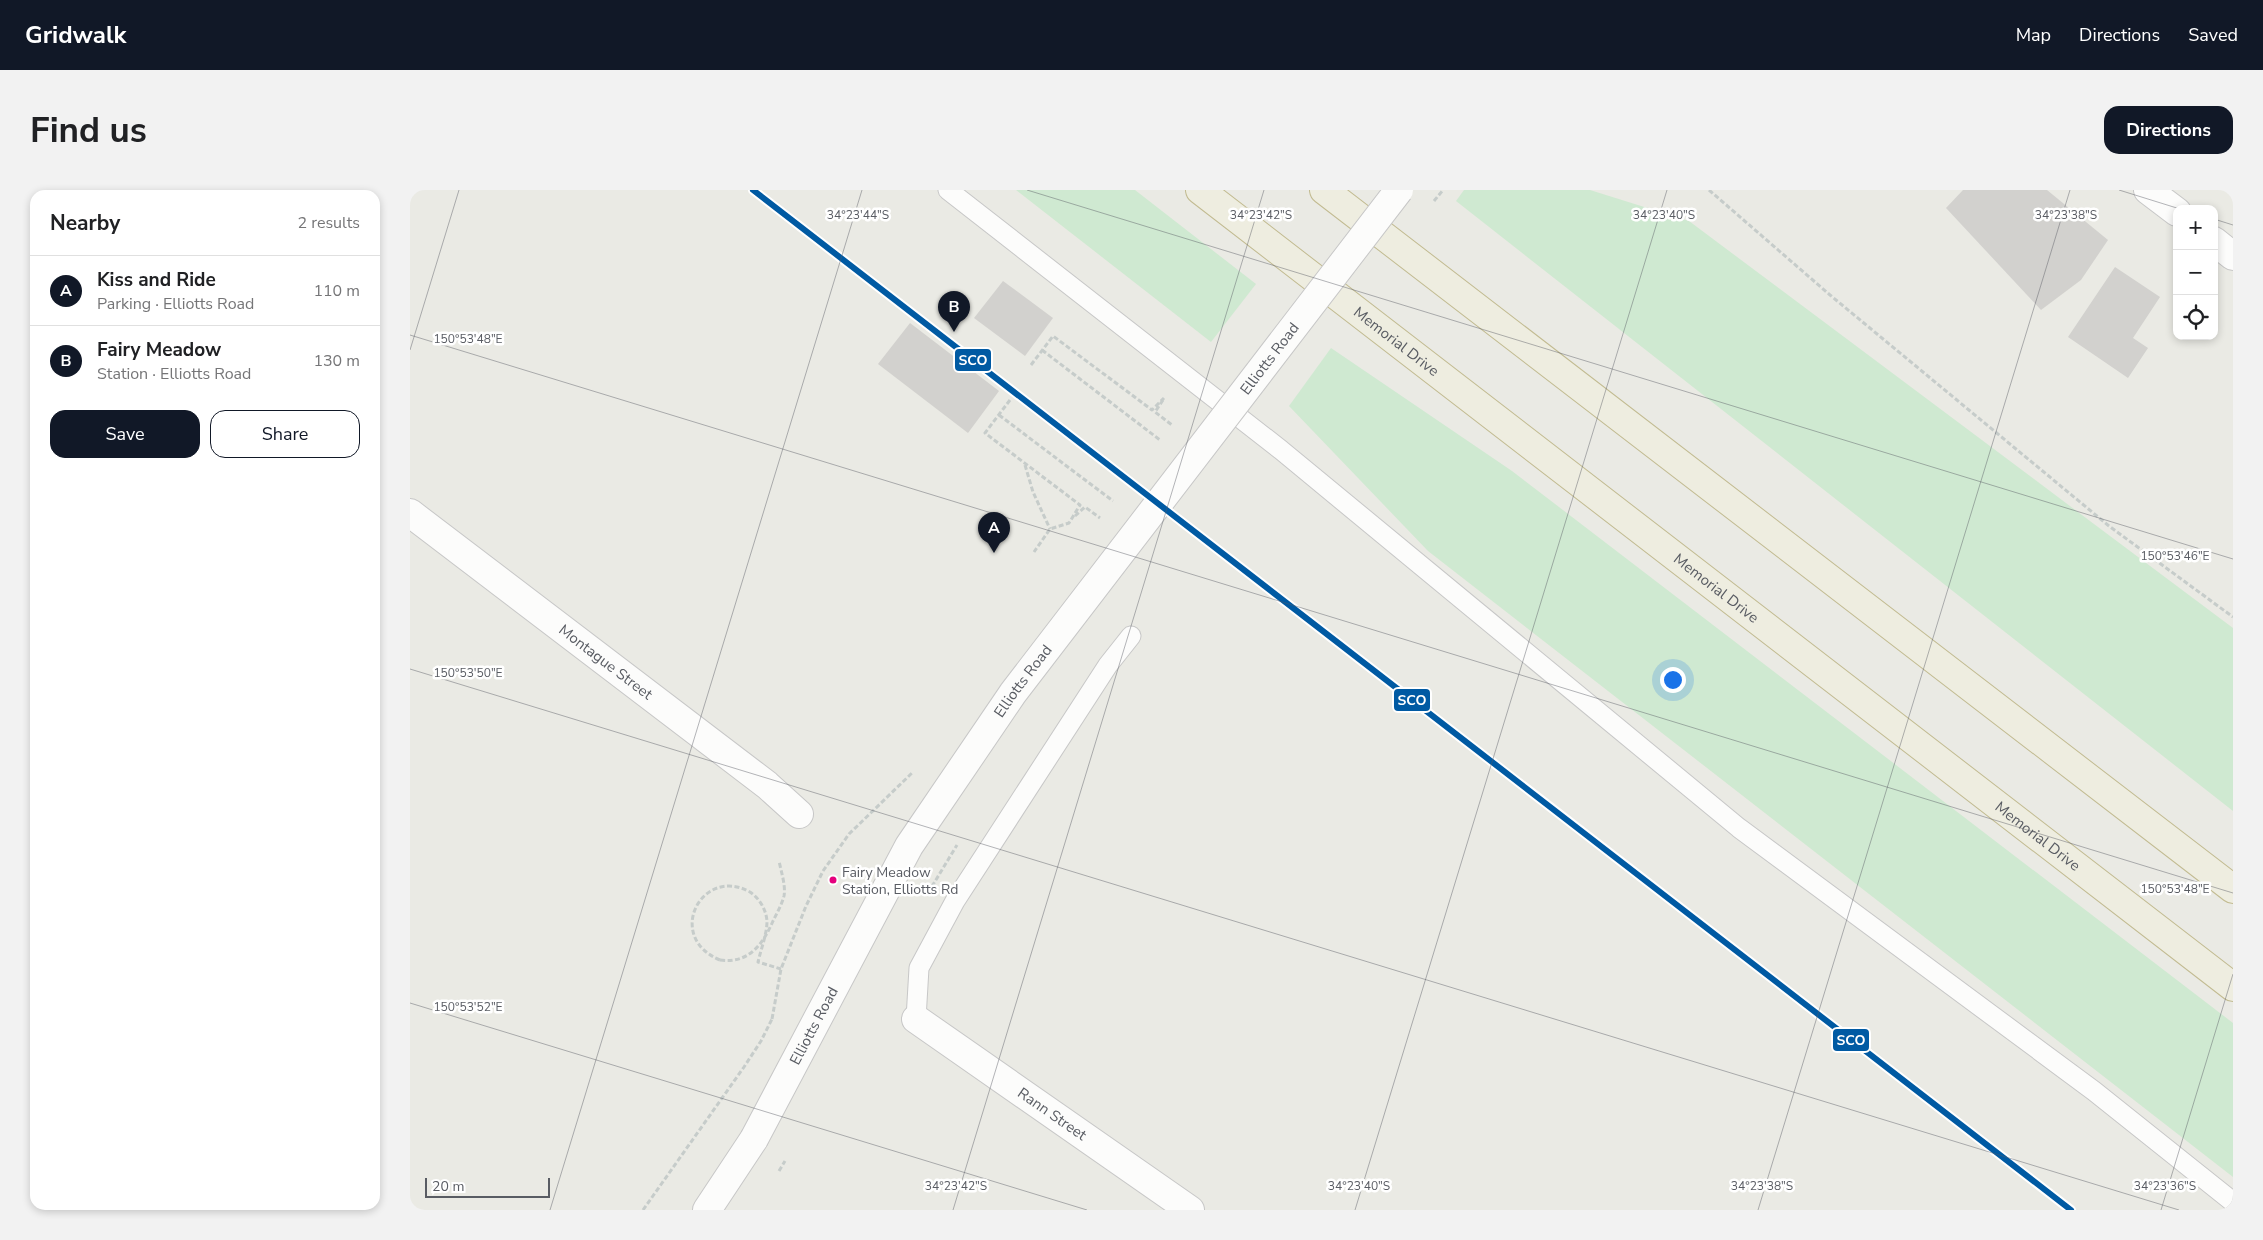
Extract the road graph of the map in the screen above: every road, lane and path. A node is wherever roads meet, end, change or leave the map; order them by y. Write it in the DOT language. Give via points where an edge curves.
graph roads {
  1 [pos="948,190"];
  2 [pos="1200,190"];
  3 [pos="1324,190"];
  4 [pos="1399,190"];
  5 [pos="1443,190"];
  6 [pos="1709,190"];
  7 [pos="2148,190"];
  8 [pos="1431,206"];
  9 [pos="2173,209"];
  10 [pos="2218,244"];
  11 [pos="2233,256"];
  12 [pos="1042,350"];
  13 [pos="1031,365"];
  14 [pos="1010,400"];
  15 [pos="999,414"];
  16 [pos="1172,425"];
  17 [pos="1160,440"];
  18 [pos="1025,464"];
  19 [pos="1113,501"];
  20 [pos="410,513"];
  21 [pos="1074,517"];
  22 [pos="1100,518"];
  23 [pos="1050,529"];
  24 [pos="1034,552"];
  25 [pos="2233,617"];
  26 [pos="1131,636"];
  27 [pos="799,814"];
  28 [pos="958,842"];
  29 [pos="779,861"];
  30 [pos="2233,889"];
  31 [pos="924,898"];
  32 [pos="781,969"];
  33 [pos="2233,987"];
  34 [pos="772,1019"];
  35 [pos="916,1019"];
  36 [pos="788,1154"];
  37 [pos="780,1172"];
  38 [pos="2233,1202"];
  39 [pos="643,1210"];
  40 [pos="707,1210"];
  41 [pos="1190,1210"];
  1 -- 38 [label="lane" via="1281,450 1739,828 2094,1091"];
  2 -- 33 [label="highway, Memorial Drive"];
  3 -- 30 [label="highway"];
  4 -- 40 [label="main road, Elliotts Road, bridge" via="1013,693 910,846 754,1139"];
  5 -- 8 [label="path, bridge"];
  6 -- 25 [label="path" via="1830,295 2109,526"];
  7 -- 9 [label="main road"];
  10 -- 11 [label="main road"];
  12 -- 13 [label="path"];
  12 -- 16 [label="path" via="1053,336 1152,410 1165,397 1155,412"];
  12 -- 17 [label="path"];
  14 -- 15 [label="path"];
  15 -- 18 [label="path" via="985,433"];
  15 -- 19 [label="path"];
  18 -- 21 [label="path" via="1080,505"];
  18 -- 23 [label="path" via="1033,492"];
  20 -- 27 [label="main road, Montague Street" via="767,785"];
  21 -- 22 [label="path" via="1085,507"];
  21 -- 23 [label="path" via="1069,523"];
  23 -- 24 [label="path"];
  26 -- 35 [label="lane" via="1103,673 941,925 919,968"];
  28 -- 31 [label="path, bridge"];
  29 -- 32 [label="path, bridge" via="784,894 767,934 759,948 740,960 720,960 700,948 692,928 696,904 704,896 725,886 737,887 754,895 764,910 766,931 758,962"];
  34 -- 39 [label="path" via="761,1042"];
  35 -- 41 [label="main road, Rann Street"];
  36 -- 37 [label="path, bridge"];
}
